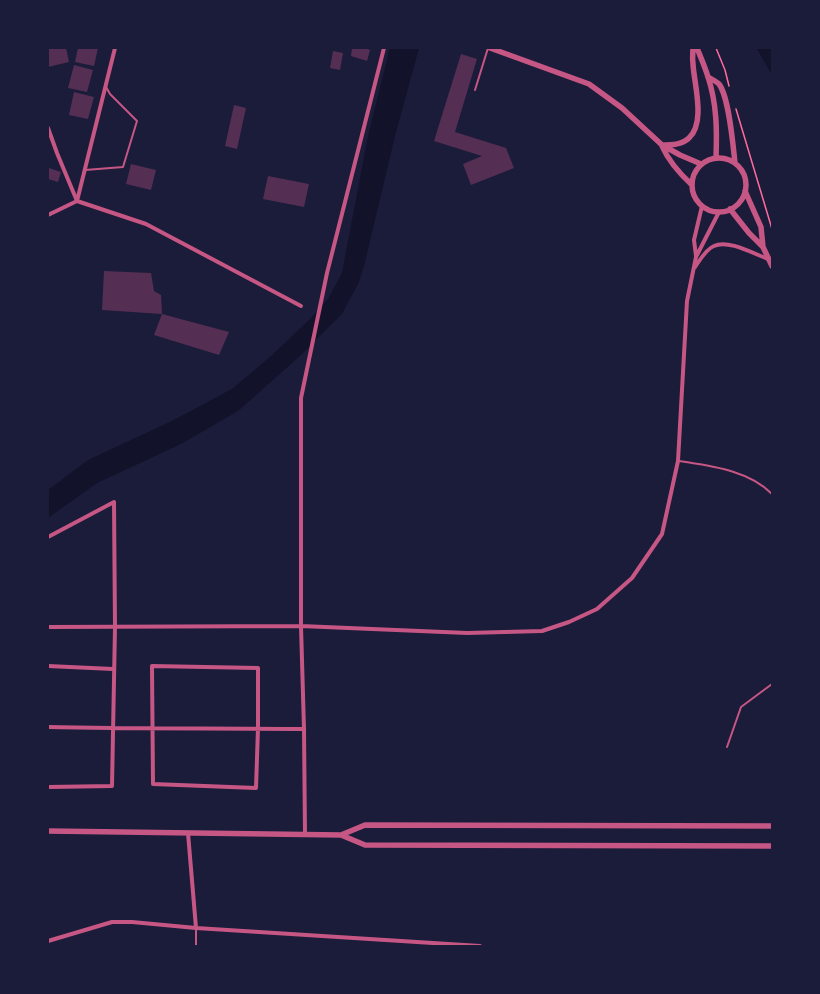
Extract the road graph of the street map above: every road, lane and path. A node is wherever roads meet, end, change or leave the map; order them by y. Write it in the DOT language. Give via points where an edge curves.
graph roads {
  1 [pos="115,48"];
  2 [pos="384,48"];
  3 [pos="489,48"];
  4 [pos="693,48"];
  5 [pos="697,48"];
  6 [pos="716,48"];
  7 [pos="708,77"];
  8 [pos="106,86"];
  9 [pos="475,90"];
  10 [pos="731,92"];
  11 [pos="736,106"];
  12 [pos="48,128"];
  13 [pos="662,145"];
  14 [pos="716,158"];
  15 [pos="736,163"];
  16 [pos="701,164"];
  17 [pos="85,170"];
  18 [pos="692,185"];
  19 [pos="746,191"];
  20 [pos="77,201"];
  21 [pos="702,206"];
  22 [pos="730,210"];
  23 [pos="718,212"];
  24 [pos="48,215"];
  25 [pos="772,229"];
  26 [pos="763,247"];
  27 [pos="696,257"];
  28 [pos="768,259"];
  29 [pos="772,266"];
  30 [pos="694,269"];
  31 [pos="301,306"];
  32 [pos="678,461"];
  33 [pos="772,494"];
  34 [pos="48,537"];
  35 [pos="302,626"];
  36 [pos="48,627"];
  37 [pos="115,627"];
  38 [pos="48,666"];
  39 [pos="113,669"];
  40 [pos="772,684"];
  41 [pos="48,727"];
  42 [pos="152,728"];
  43 [pos="258,728"];
  44 [pos="114,729"];
  45 [pos="304,729"];
  46 [pos="727,748"];
  47 [pos="48,787"];
  48 [pos="772,826"];
  49 [pos="48,831"];
  50 [pos="188,833"];
  51 [pos="305,835"];
  52 [pos="341,835"];
  53 [pos="772,846"];
  54 [pos="196,928"];
  55 [pos="48,941"];
  56 [pos="196,946"];
  57 [pos="480,946"];
  1 -- 8 [label="street"];
  2 -- 35 [label="street" via="326,273 301,398"];
  3 -- 9 [label="lane"];
  3 -- 13 [label="street" via="589,84 622,108"];
  4 -- 13 [label="street" via="697,122 694,131 684,141"];
  5 -- 7 [label="street"];
  6 -- 10 [label="path"];
  7 -- 14 [label="street" via="717,123"];
  7 -- 15 [label="street" via="718,83 728,109"];
  8 -- 17 [label="street"];
  8 -- 17 [label="lane" via="110,94 138,121 123,167"];
  11 -- 25 [label="path"];
  12 -- 20 [label="street"];
  13 -- 16 [label="street"];
  13 -- 18 [label="street" via="667,158"];
  14 -- 15 [label="street"];
  14 -- 16 [label="street"];
  15 -- 19 [label="street" via="745,178"];
  16 -- 18 [label="street" via="694,174"];
  17 -- 20 [label="street"];
  18 -- 21 [label="street" via="695,197"];
  19 -- 22 [label="street" via="740,202"];
  19 -- 26 [label="street" via="761,227"];
  20 -- 24 [label="street"];
  20 -- 31 [label="street" via="146,224"];
  21 -- 23 [label="street"];
  21 -- 27 [label="street" via="694,240"];
  22 -- 23 [label="street"];
  22 -- 26 [label="street"];
  23 -- 27 [label="street"];
  26 -- 28 [label="street"];
  27 -- 30 [label="street"];
  28 -- 29 [label="street"];
  28 -- 30 [label="street" via="734,245 719,244 710,248"];
  30 -- 32 [label="street" via="687,301"];
  32 -- 33 [label="lane" via="712,466 744,476"];
  32 -- 35 [label="street" via="662,534 632,578 597,609 569,622 542,631 467,633"];
  34 -- 37 [label="street" via="114,502"];
  35 -- 37 [label="street"];
  35 -- 45 [label="street"];
  36 -- 37 [label="street"];
  37 -- 39 [label="street"];
  38 -- 39 [label="street"];
  39 -- 44 [label="street"];
  40 -- 46 [label="lane" via="741,708"];
  41 -- 44 [label="street"];
  42 -- 43 [label="street"];
  42 -- 43 [label="street" via="153,784 256,788"];
  42 -- 43 [label="street" via="152,666 258,668"];
  42 -- 44 [label="street"];
  43 -- 45 [label="street"];
  44 -- 47 [label="street" via="112,786"];
  45 -- 51 [label="street"];
  48 -- 52 [label="street" via="365,825"];
  49 -- 50 [label="street"];
  50 -- 51 [label="street"];
  50 -- 54 [label="street"];
  51 -- 52 [label="street"];
  52 -- 53 [label="street" via="365,845"];
  54 -- 55 [label="street" via="112,922"];
  54 -- 56 [label="lane"];
  54 -- 57 [label="street"];
}
